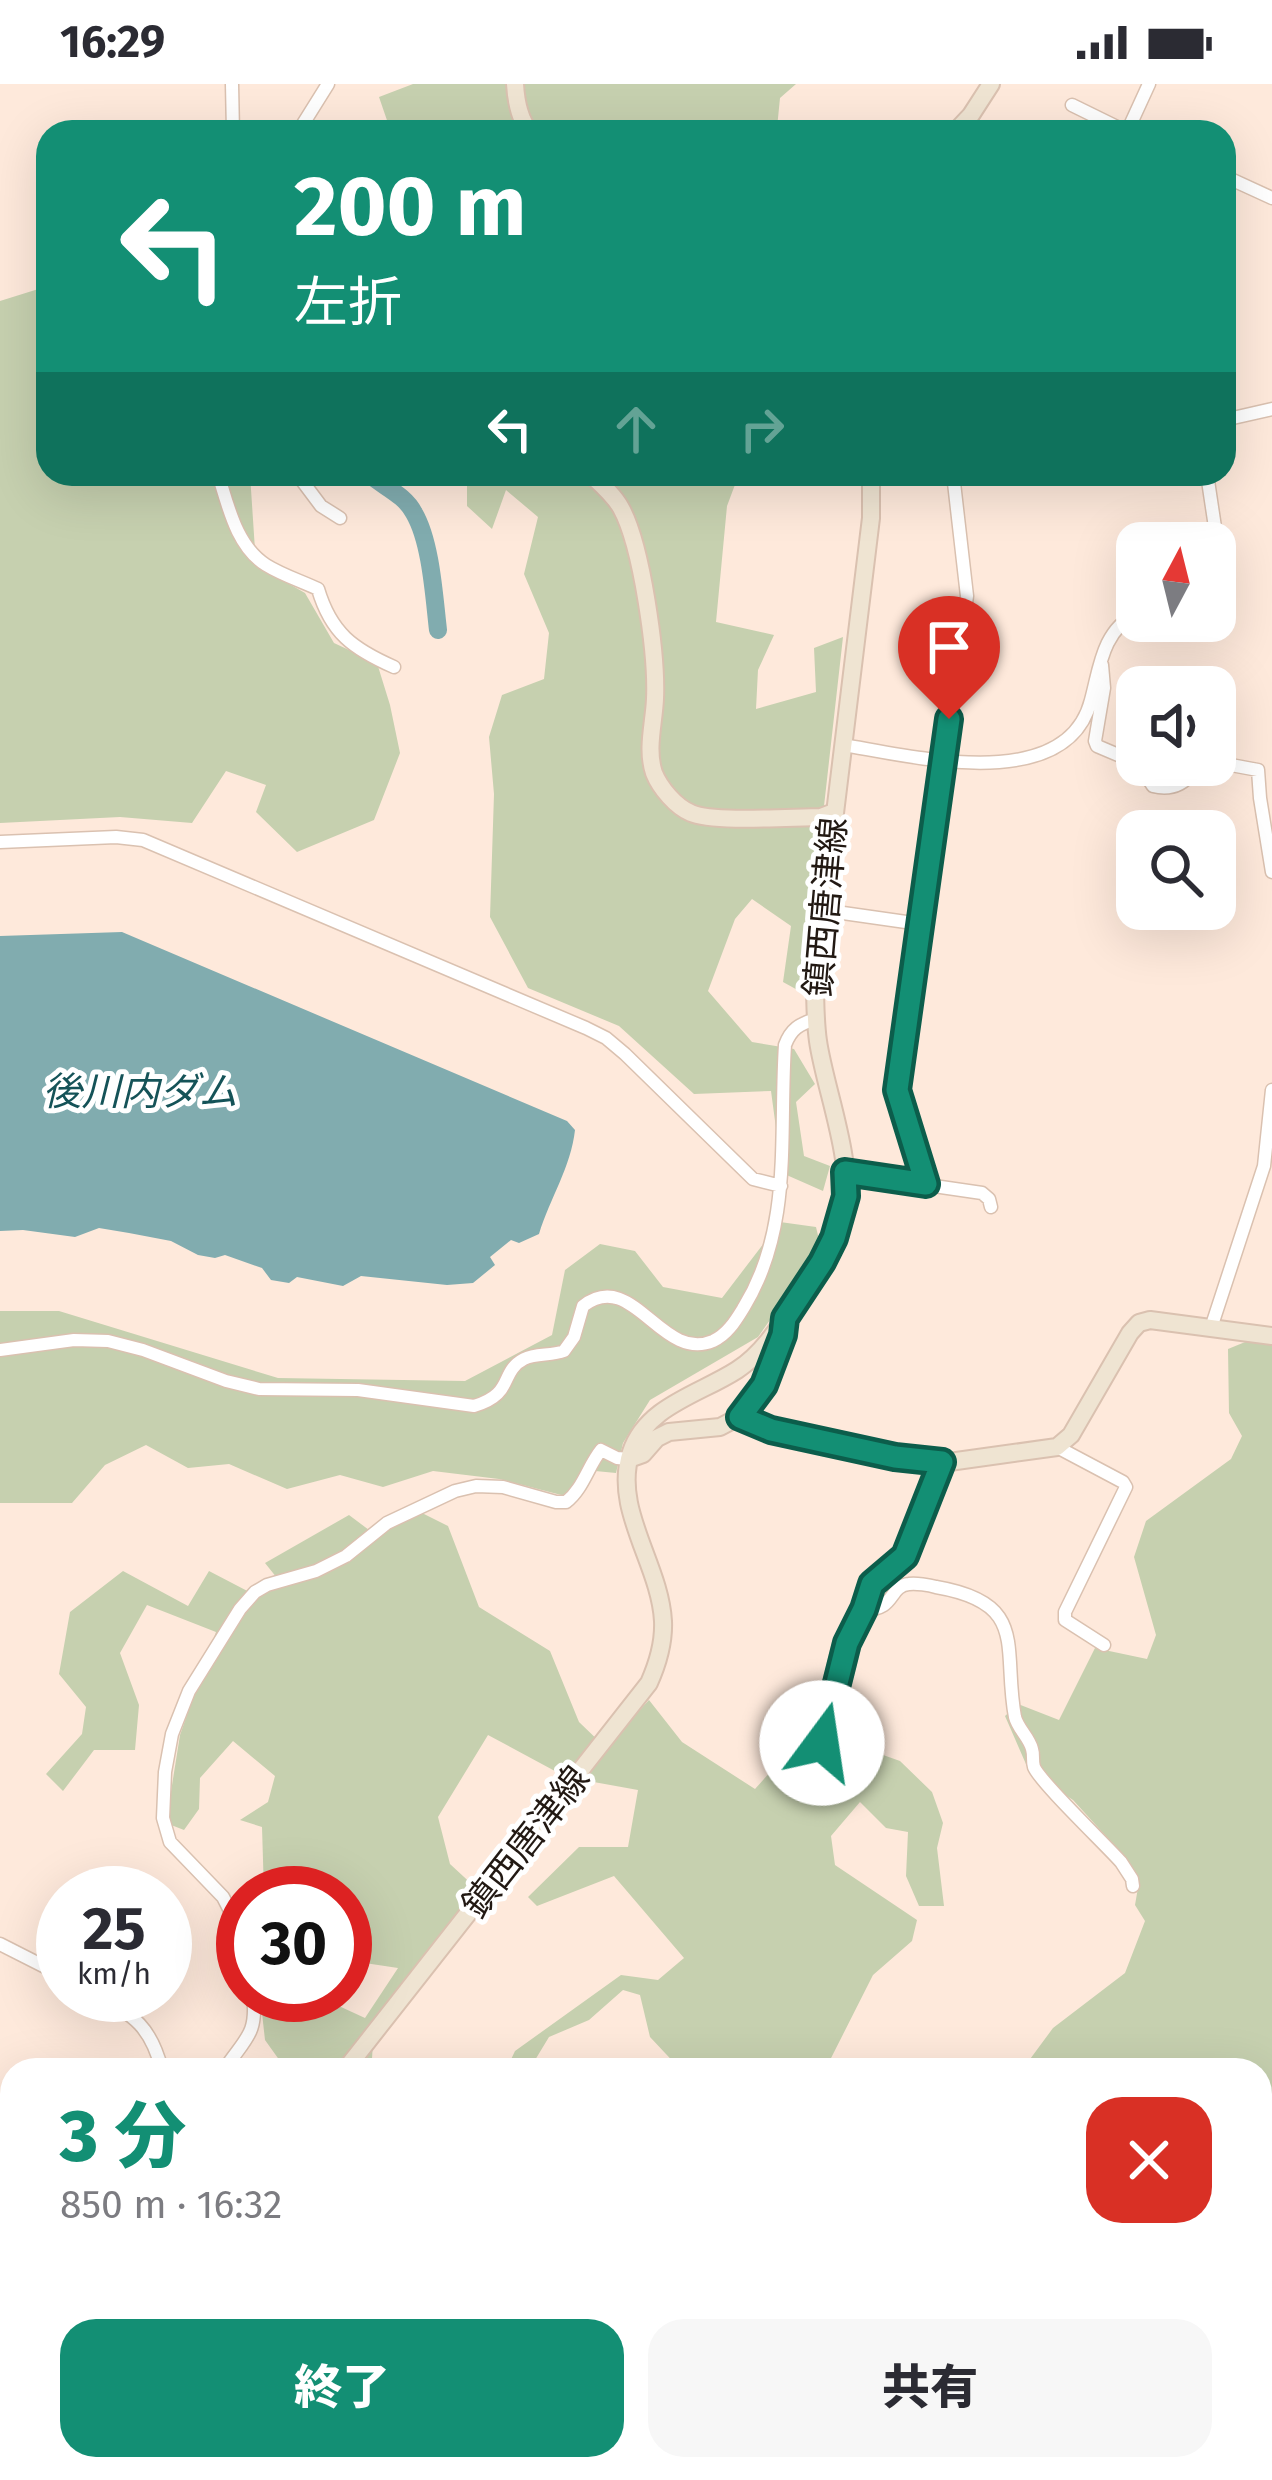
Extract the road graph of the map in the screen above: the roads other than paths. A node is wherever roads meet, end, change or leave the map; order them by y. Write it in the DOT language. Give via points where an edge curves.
graph roads {
  1 [pos="232,84"];
  2 [pos="328,84"];
  3 [pos="515,84"];
  4 [pos="991,84"];
  5 [pos="1149,84"];
  6 [pos="1072,105"];
  7 [pos="233,120"];
  8 [pos="306,120"];
  9 [pos="523,120"];
  10 [pos="966,120"];
  11 [pos="1103,120"];
  12 [pos="1132,120"];
  13 [pos="1236,182"];
  14 [pos="1272,198"];
  15 [pos="1272,409"];
  16 [pos="1236,417"];
  17 [pos="222,486"];
  18 [pos="306,486"];
  19 [pos="602,486"];
  20 [pos="871,486"];
  21 [pos="954,486"];
  22 [pos="1209,486"];
  23 [pos="335,516"];
  24 [pos="1214,522"];
  25 [pos="1116,631"];
  26 [pos="1100,659"];
  27 [pos="394,667"];
  28 [pos="843,745"];
  29 [pos="1116,754"];
  30 [pos="943,761"];
  31 [pos="1236,766"];
  32 [pos="835,812"];
  33 [pos="0,842"];
  34 [pos="1272,872"];
  35 [pos="829,911"];
  36 [pos="920,924"];
  37 [pos="816,1019"];
  38 [pos="1272,1090"];
  39 [pos="845,1172"];
  40 [pos="926,1184"];
  41 [pos="781,1186"];
  42 [pos="991,1207"];
  43 [pos="785,1318"];
  44 [pos="1211,1328"];
  45 [pos="1272,1336"];
  46 [pos="0,1350"];
  47 [pos="740,1417"];
  48 [pos="1057,1447"];
  49 [pos="629,1459"];
  50 [pos="942,1462"];
  51 [pos="864,1609"];
  52 [pos="1104,1645"];
  53 [pos="822,1743"];
  54 [pos="1133,1886"];
  55 [pos="216,1890"];
  56 [pos="0,1944"];
  57 [pos="36,1960"];
  58 [pos="139,2022"];
  59 [pos="255,2022"];
  60 [pos="160,2058"];
  61 [pos="233,2058"];
  62 [pos="354,2058"];
  1 -- 7 [label="street"];
  2 -- 8 [label="street"];
  3 -- 9 [label="main road"];
  4 -- 10 [label="main road"];
  5 -- 12 [label="street"];
  6 -- 11 [label="street"];
  13 -- 14 [label="street"];
  15 -- 16 [label="street"];
  17 -- 27 [label="street" via="247,547 318,589 340,634"];
  18 -- 23 [label="street"];
  19 -- 32 [label="main road" via="632,531 656,694 650,754 670,798 712,817"];
  20 -- 28 [label="main road, 鎮西唐津線"];
  21 -- 30 [label="street" via="967,596"];
  22 -- 24 [label="street"];
  25 -- 26 [label="street"];
  26 -- 29 [label="street" via="1105,688 1095,740"];
  26 -- 30 [label="street" via="1087,713 1056,748 980,764"];
  28 -- 30 [label="street"];
  28 -- 32 [label="main road, 鎮西唐津線"];
  30 -- 36 [label="street"];
  31 -- 34 [label="street" via="1258,770"];
  32 -- 37 [label="main road, 鎮西唐津線"];
  33 -- 41 [label="street" via="143,840 606,1038 753,1179"];
  35 -- 36 [label="street"];
  36 -- 40 [label="street" via="897,1090"];
  37 -- 39 [label="main road, 鎮西唐津線"];
  37 -- 41 [label="street" via="790,1032 785,1045"];
  38 -- 44 [label="street" via="1264,1166"];
  39 -- 40 [label="street"];
  39 -- 43 [label="main road, 鎮西唐津線" via="834,1238"];
  40 -- 42 [label="street" via="982,1193"];
  41 -- 46 [label="street" via="756,1287 723,1335 685,1342 630,1303 600,1297 583,1306 570,1346 523,1360 492,1401 475,1406 358,1390 259,1389 108,1341"];
  43 -- 47 [label="main road" via="764,1385"];
  43 -- 49 [label="main road, 鎮西唐津線" via="748,1364 649,1422"];
  44 -- 45 [label="main road"];
  44 -- 48 [label="main road" via="1139,1323"];
  47 -- 49 [label="main road" via="669,1432"];
  47 -- 50 [label="main road"];
  48 -- 50 [label="main road"];
  48 -- 52 [label="street" via="1126,1487 1065,1612 1065,1620"];
  49 -- 55 [label="street" via="602,1450 566,1502 503,1487 454,1491 386,1523 346,1556 255,1592 189,1691 165,1772 170,1842"];
  49 -- 62 [label="main road, 鎮西唐津線" via="629,1503 663,1622 649,1683"];
  50 -- 51 [label="street" via="905,1556 872,1584"];
  51 -- 53 [label="street" via="847,1643"];
  51 -- 54 [label="street" via="876,1610 908,1583 982,1602 1005,1622 1016,1722 1032,1746 1035,1770 1121,1862"];
  56 -- 57 [label="street"];
  58 -- 60 [label="street"];
  59 -- 61 [label="street"];
}
